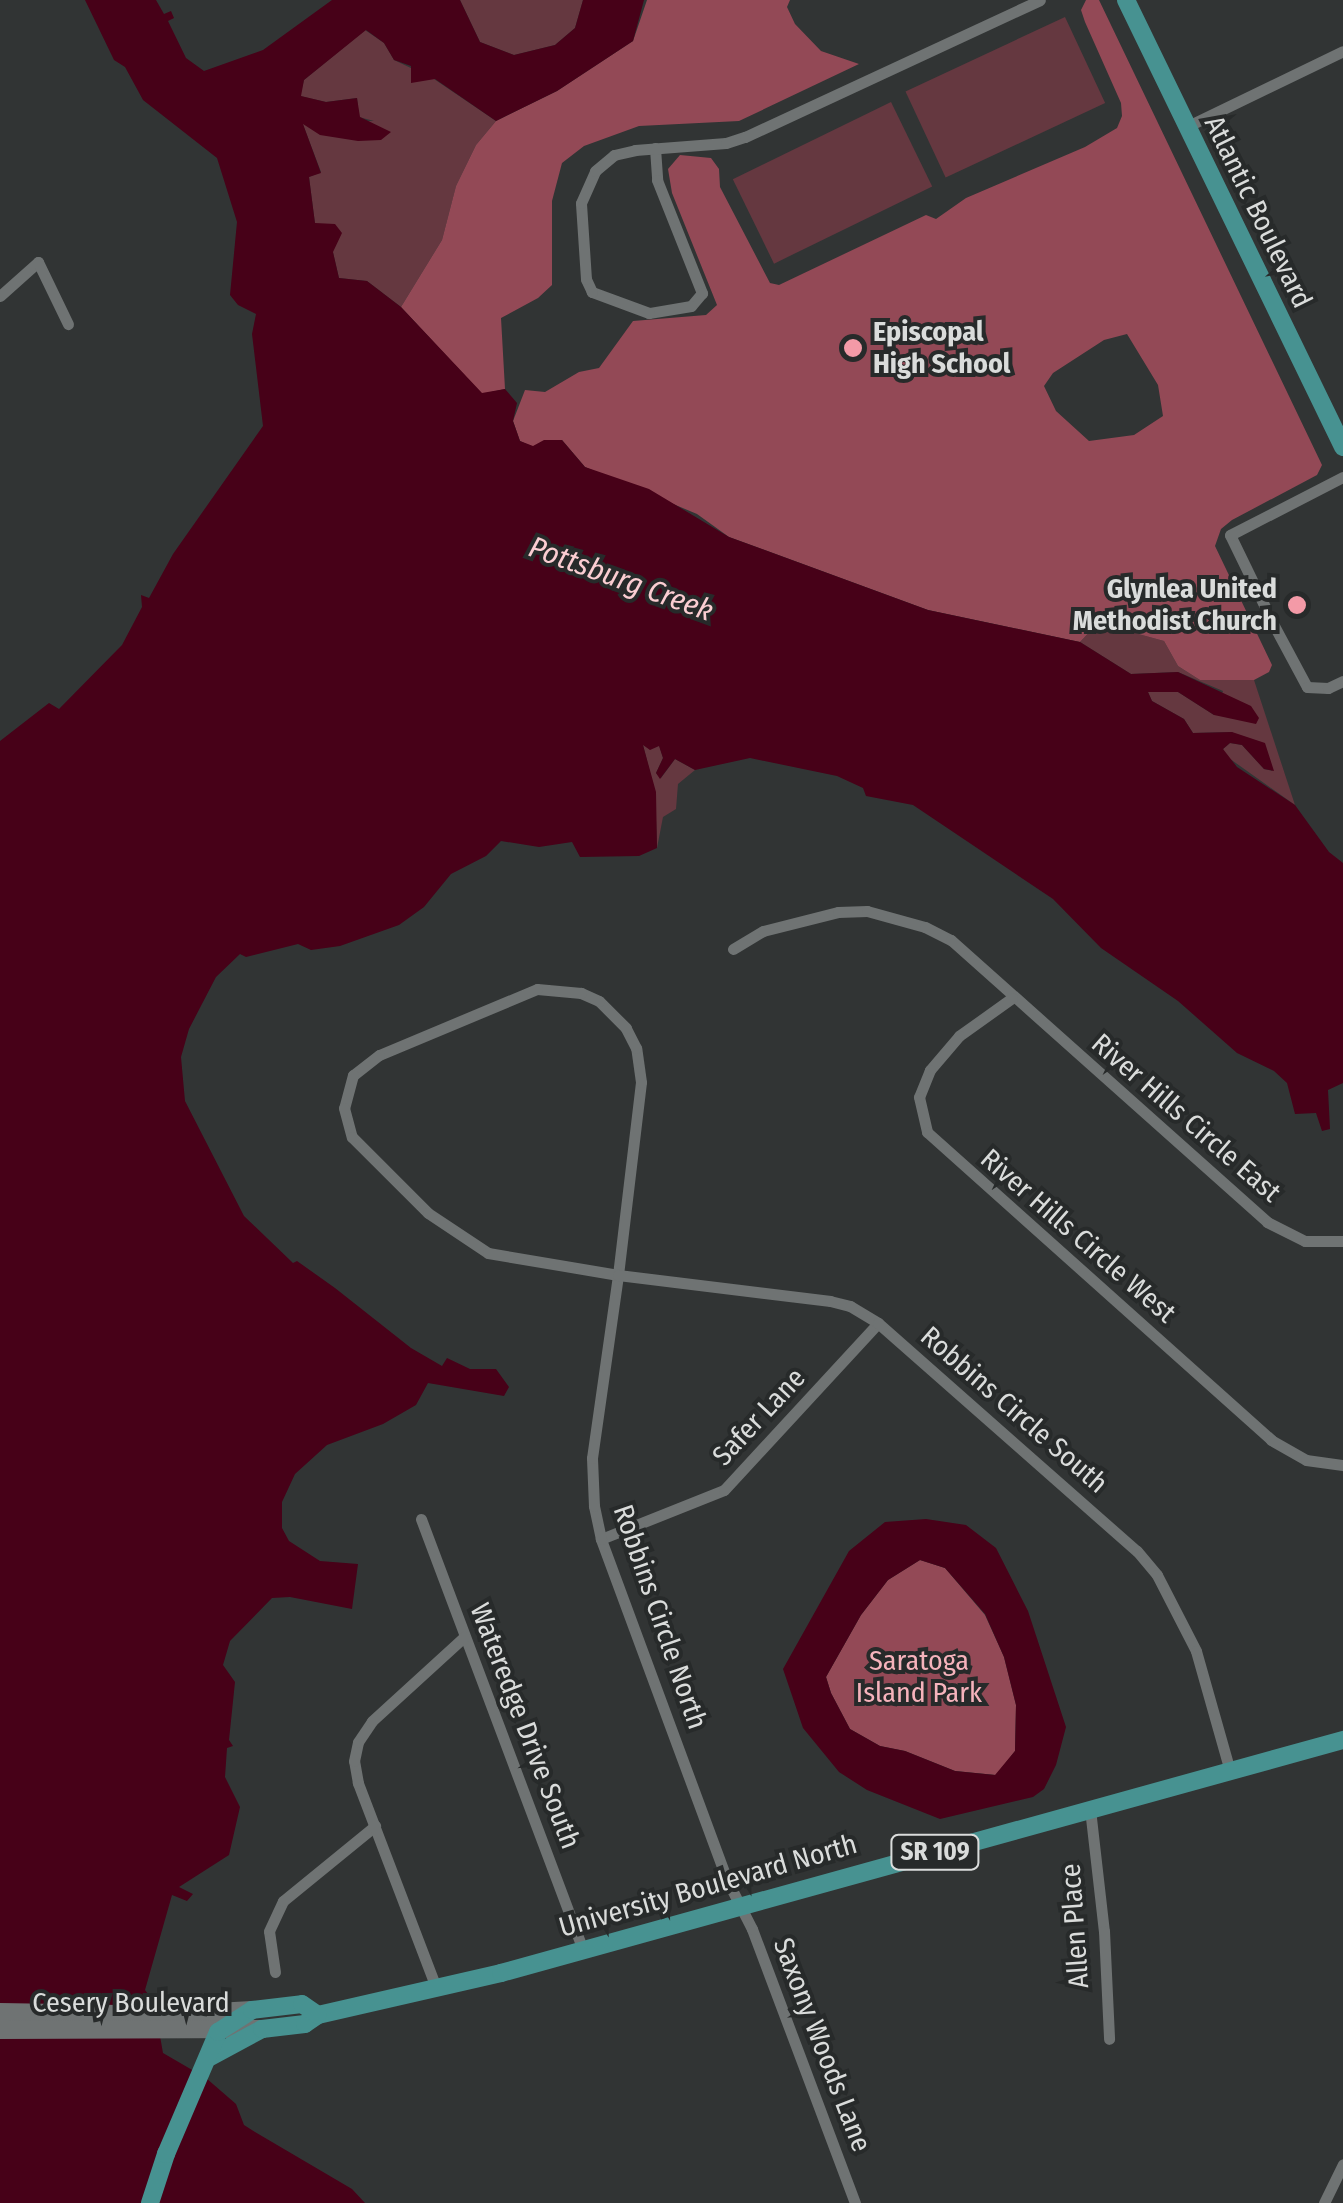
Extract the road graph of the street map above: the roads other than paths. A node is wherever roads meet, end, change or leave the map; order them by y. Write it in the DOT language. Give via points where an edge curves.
graph roads {
  1 [pos="1040,0"];
  2 [pos="1126,0"];
  3 [pos="1343,51"];
  4 [pos="1186,127"];
  5 [pos="655,148"];
  6 [pos="0,296"];
  7 [pos="68,324"];
  8 [pos="1337,422"];
  9 [pos="1343,447"];
  10 [pos="1343,477"];
  11 [pos="1343,681"];
  12 [pos="733,949"];
  13 [pos="1012,998"];
  14 [pos="1343,1241"];
  15 [pos="618,1275"];
  16 [pos="878,1323"];
  17 [pos="1343,1465"];
  18 [pos="421,1519"];
  19 [pos="601,1540"];
  20 [pos="464,1637"];
  21 [pos="1343,1740"];
  22 [pos="1230,1771"];
  23 [pos="1090,1809"];
  24 [pos="375,1826"];
  25 [pos="740,1906"];
  26 [pos="582,1950"];
  27 [pos="275,1972"];
  28 [pos="437,1990"];
  29 [pos="252,2010"];
  30 [pos="0,2012"];
  31 [pos="318,2015"];
  32 [pos="165,2024"];
  33 [pos="262,2029"];
  34 [pos="0,2030"];
  35 [pos="218,2032"];
  36 [pos="1109,2039"];
  37 [pos="210,2057"];
  38 [pos="1343,2164"];
  39 [pos="150,2203"];
  40 [pos="855,2203"];
  41 [pos="1324,2203"];
  1 -- 5 [label="street" via="745,136"];
  2 -- 4 [label="main road, Atlantic Boulevard"];
  3 -- 4 [label="street"];
  4 -- 8 [label="main road, Atlantic Boulevard"];
  5 -- 5 [label="street" via="614,156 596,172 582,203 592,292 648,313 691,306 702,293 657,180"];
  6 -- 7 [label="street" via="38,262"];
  8 -- 9 [label="main road, Atlantic Boulevard"];
  10 -- 11 [label="street" via="1230,536 1307,687"];
  12 -- 13 [label="street, River Hills Circle East" via="778,926 868,911 950,940"];
  13 -- 14 [label="street, River Hills Circle East" via="1267,1222 1304,1240"];
  13 -- 17 [label="street, River Hills Circle West" via="958,1036 930,1070 919,1097 926,1132 1271,1440 1306,1460"];
  15 -- 15 [label="street" via="513,1260 468,1244 428,1213 361,1149 346,1123 344,1096 364,1063 519,994 556,988 612,1012 636,1048 641,1082"];
  15 -- 16 [label="street, Robbins Circle South" via="830,1302"];
  15 -- 19 [label="street, Robbins Circle North" via="592,1458"];
  16 -- 19 [label="street, Safer Lane" via="724,1490"];
  16 -- 22 [label="street, Robbins Circle South" via="1157,1574 1196,1651"];
  18 -- 20 [label="street, Wateredge Drive South"];
  19 -- 25 [label="street, Robbins Circle North"];
  20 -- 24 [label="street" via="372,1720 358,1742 356,1770"];
  20 -- 26 [label="street, Wateredge Drive South"];
  21 -- 22 [label="main road, University Boulevard North / SR 109"];
  22 -- 23 [label="main road, University Boulevard North / SR 109"];
  23 -- 25 [label="main road, University Boulevard North / SR 109"];
  23 -- 36 [label="street, Allen Place"];
  24 -- 27 [label="street" via="283,1901 269,1930"];
  24 -- 28 [label="street"];
  25 -- 26 [label="main road, University Boulevard North / SR 109"];
  25 -- 40 [label="street, Saxony Woods Lane"];
  26 -- 28 [label="main road, University Boulevard North / SR 109"];
  28 -- 31 [label="main road, University Boulevard North / SR 109"];
  29 -- 31 [label="main road, University Boulevard North / SR 109" via="302,2004"];
  29 -- 32 [label="main road, Cesery Boulevard / SR 109"];
  29 -- 35 [label="main road, University Boulevard North"];
  30 -- 32 [label="main road, Cesery Boulevard / SR 109"];
  31 -- 33 [label="main road, University Boulevard North / SR 109" via="306,2024"];
  32 -- 34 [label="main road, Cesery Boulevard / SR 109"];
  32 -- 35 [label="main road, Cesery Boulevard / SR 109"];
  33 -- 35 [label="main road, Cesery Boulevard / SR 109"];
  33 -- 37 [label="main road, University Boulevard North"];
  35 -- 37 [label="main road"];
  37 -- 39 [label="main road"];
  38 -- 41 [label="street"];
}
